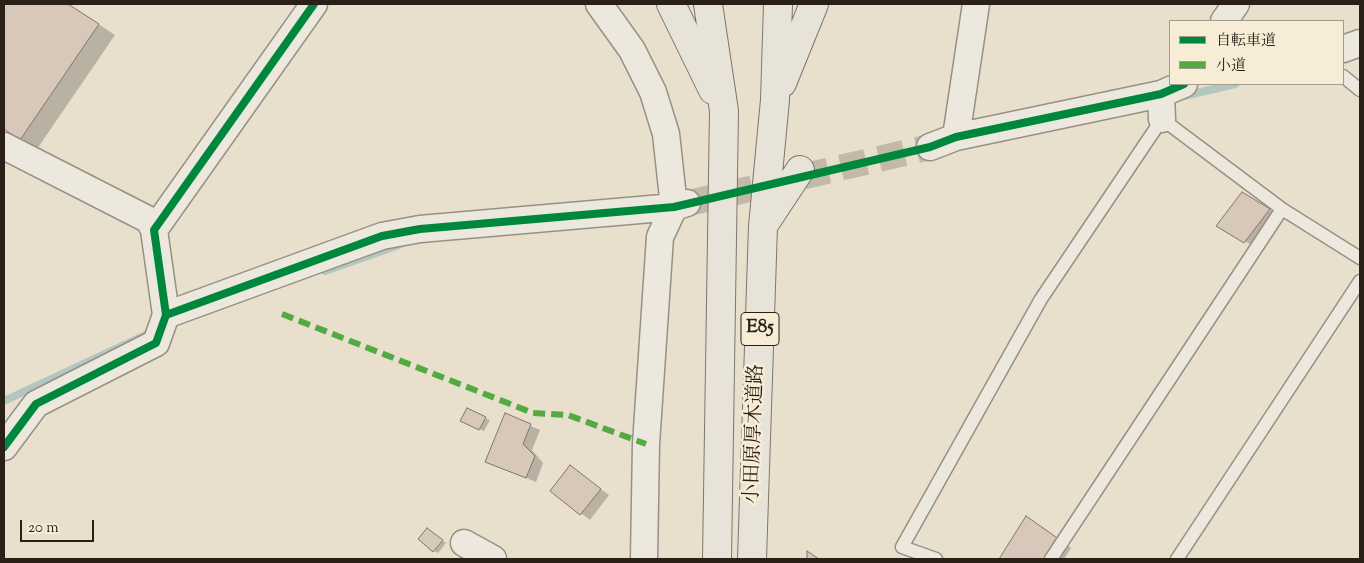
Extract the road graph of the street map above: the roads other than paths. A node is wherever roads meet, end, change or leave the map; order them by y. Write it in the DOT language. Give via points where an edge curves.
graph roads {
  1 [pos="314,4"];
  2 [pos="599,4"];
  3 [pos="671,4"];
  4 [pos="708,4"];
  5 [pos="778,4"];
  6 [pos="814,4"];
  7 [pos="976,4"];
  8 [pos="1236,4"];
  9 [pos="1225,20"];
  10 [pos="1360,43"];
  11 [pos="1344,49"];
  12 [pos="1344,77"];
  13 [pos="1177,86"];
  14 [pos="1360,90"];
  15 [pos="775,100"];
  16 [pos="724,111"];
  17 [pos="1162,119"];
  18 [pos="956,137"];
  19 [pos="4,146"];
  20 [pos="930,147"];
  21 [pos="800,170"];
  22 [pos="681,205"];
  23 [pos="1282,209"];
  24 [pos="763,226"];
  25 [pos="154,230"];
  26 [pos="1360,258"];
  27 [pos="1360,281"];
  28 [pos="761,313"];
  29 [pos="166,315"];
  30 [pos="4,447"];
  31 [pos="464,543"];
  32 [pos="493,559"];
  33 [pos="644,559"];
  34 [pos="718,559"];
  35 [pos="752,559"];
  36 [pos="765,559"];
  37 [pos="936,559"];
  38 [pos="1051,559"];
  39 [pos="1177,559"];
  1 -- 25 [label="street"];
  2 -- 22 [label="street" via="632,50 653,92 666,134"];
  3 -- 16 [label="highway, 小田原厚木道路 / E85"];
  4 -- 16 [label="highway, 小田原厚木道路 / E85"];
  5 -- 15 [label="highway, 小田原厚木道路 / E85"];
  6 -- 15 [label="highway, 小田原厚木道路 / E85"];
  7 -- 18 [label="street"];
  8 -- 9 [label="street"];
  10 -- 11 [label="street"];
  12 -- 14 [label="lane"];
  13 -- 17 [label="street"];
  13 -- 18 [label="street"];
  15 -- 24 [label="highway, 小田原厚木道路 / E85"];
  16 -- 34 [label="highway, 小田原厚木道路 / E85"];
  17 -- 23 [label="lane"];
  17 -- 37 [label="lane" via="1041,299 902,547"];
  18 -- 20 [label="street"];
  19 -- 25 [label="street" via="149,220"];
  21 -- 24 [label="highway"];
  22 -- 29 [label="street" via="420,229 382,236"];
  22 -- 33 [label="street" via="660,237 646,444"];
  23 -- 26 [label="lane"];
  23 -- 38 [label="lane"];
  24 -- 28 [label="highway, 小田原厚木道路 / E85"];
  25 -- 29 [label="street"];
  27 -- 39 [label="lane"];
  28 -- 35 [label="highway, 小田原厚木道路 / E85"];
  28 -- 36 [label="highway"];
  29 -- 30 [label="street" via="156,343 36,404"];
  31 -- 32 [label="street"];
}
